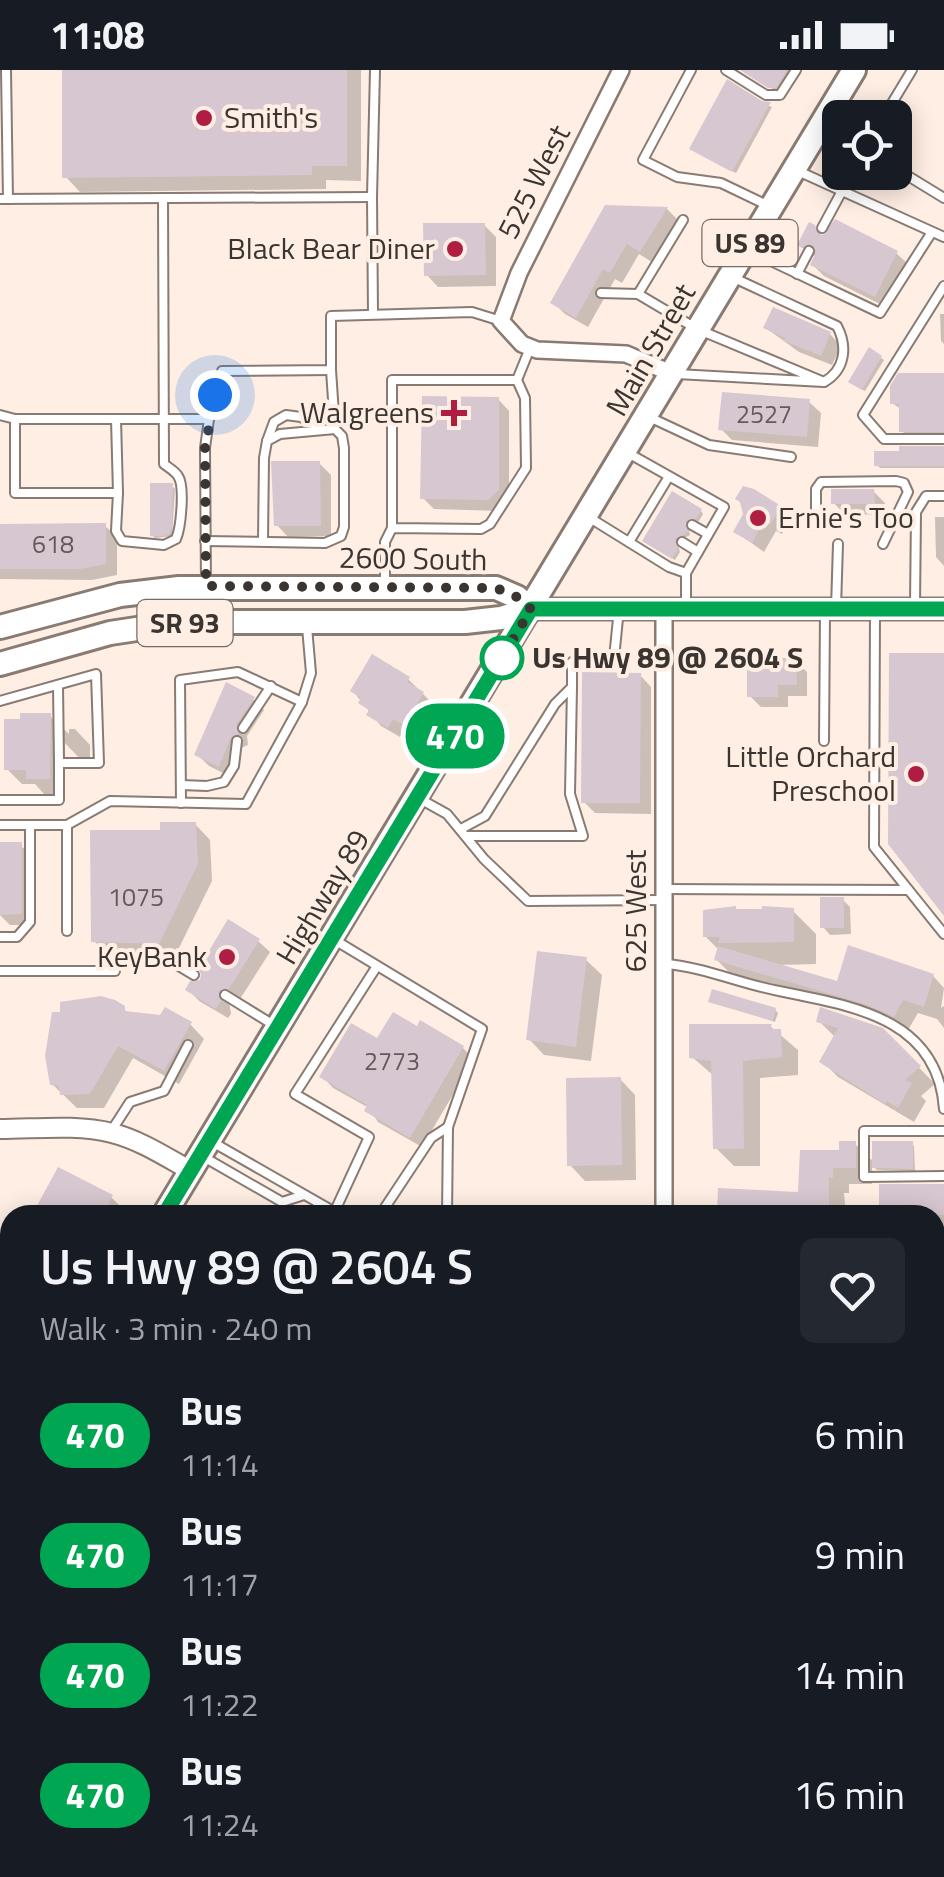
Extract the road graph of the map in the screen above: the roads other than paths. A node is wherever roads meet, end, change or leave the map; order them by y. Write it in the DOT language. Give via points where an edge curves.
graph roads {
  1 [pos="6,70"];
  2 [pos="375,70"];
  3 [pos="621,70"];
  4 [pos="691,70"];
  5 [pos="726,70"];
  6 [pos="796,70"];
  7 [pos="854,70"];
  8 [pos="912,70"];
  9 [pos="842,100"];
  10 [pos="894,100"];
  11 [pos="822,139"];
  12 [pos="794,169"];
  13 [pos="912,178"];
  14 [pos="822,181"];
  15 [pos="842,190"];
  16 [pos="372,197"];
  17 [pos="162,198"];
  18 [pos="944,198"];
  19 [pos="4,199"];
  20 [pos="771,208"];
  21 [pos="683,220"];
  22 [pos="822,228"];
  23 [pos="932,232"];
  24 [pos="944,238"];
  25 [pos="746,249"];
  26 [pos="809,252"];
  27 [pos="797,274"];
  28 [pos="729,276"];
  29 [pos="944,286"];
  30 [pos="601,293"];
  31 [pos="638,294"];
  32 [pos="373,313"];
  33 [pos="500,321"];
  34 [pos="697,329"];
  35 [pos="530,348"];
  36 [pos="331,370"];
  37 [pos="673,374"];
  38 [pos="517,380"];
  39 [pos="824,382"];
  40 [pos="0,416"];
  41 [pos="648,416"];
  42 [pos="15,418"];
  43 [pos="116,418"];
  44 [pos="163,419"];
  45 [pos="209,419"];
  46 [pos="323,428"];
  47 [pos="335,429"];
  48 [pos="944,439"];
  49 [pos="267,441"];
  50 [pos="626,452"];
  51 [pos="791,457"];
  52 [pos="668,478"];
  53 [pos="118,493"];
  54 [pos="944,496"];
  55 [pos="587,516"];
  56 [pos="643,519"];
  57 [pos="652,524"];
  58 [pos="692,525"];
  59 [pos="816,525"];
  60 [pos="392,528"];
  61 [pos="708,534"];
  62 [pos="263,540"];
  63 [pos="205,541"];
  64 [pos="629,542"];
  65 [pos="682,542"];
  66 [pos="838,544"];
  67 [pos="883,544"];
  68 [pos="698,552"];
  69 [pos="686,572"];
  70 [pos="206,586"];
  71 [pos="384,588"];
  72 [pos="619,608"];
  73 [pos="664,608"];
  74 [pos="686,608"];
  75 [pos="830,608"];
  76 [pos="531,609"];
  77 [pos="876,609"];
  78 [pos="915,609"];
  79 [pos="944,609"];
  80 [pos="306,622"];
  81 [pos="0,628"];
  82 [pos="0,664"];
  83 [pos="58,684"];
  84 [pos="271,686"];
  85 [pos="572,687"];
  86 [pos="0,701"];
  87 [pos="302,702"];
  88 [pos="243,728"];
  89 [pos="237,741"];
  90 [pos="824,741"];
  91 [pos="59,763"];
  92 [pos="181,785"];
  93 [pos="418,797"];
  94 [pos="0,800"];
  95 [pos="181,802"];
  96 [pos="30,825"];
  97 [pos="67,825"];
  98 [pos="0,826"];
  99 [pos="463,833"];
  100 [pos="908,890"];
  101 [pos="664,894"];
  102 [pos="67,931"];
  103 [pos="944,934"];
  104 [pos="0,937"];
  105 [pos="332,939"];
  106 [pos="164,958"];
  107 [pos="664,964"];
  108 [pos="378,966"];
  109 [pos="0,971"];
  110 [pos="115,971"];
  111 [pos="194,975"];
  112 [pos="225,995"];
  113 [pos="278,1028"];
  114 [pos="188,1045"];
  115 [pos="944,1110"];
  116 [pos="448,1127"];
  117 [pos="0,1129"];
  118 [pos="944,1131"];
  119 [pos="110,1133"];
  120 [pos="200,1156"];
  121 [pos="944,1176"];
  122 [pos="304,1195"];
  123 [pos="170,1205"];
  124 [pos="321,1205"];
  125 [pos="340,1205"];
  126 [pos="387,1205"];
  127 [pos="447,1205"];
  128 [pos="664,1205"];
  1 -- 19 [label="lane"];
  2 -- 16 [label="lane"];
  3 -- 33 [label="street, 525 West"];
  4 -- 20 [label="lane" via="643,160"];
  5 -- 6 [label="lane" via="766,95 780,95"];
  7 -- 9 [label="main road, Main Street / US 89"];
  8 -- 10 [label="lane"];
  11 -- 12 [label="main road, Main Street / US 89"];
  12 -- 14 [label="lane"];
  12 -- 20 [label="main road, Main Street / US 89"];
  13 -- 18 [label="lane"];
  15 -- 22 [label="lane"];
  15 -- 23 [label="lane"];
  16 -- 17 [label="lane"];
  16 -- 32 [label="lane"];
  17 -- 19 [label="lane"];
  17 -- 44 [label="lane"];
  20 -- 25 [label="main road, Main Street / US 89"];
  21 -- 31 [label="lane"];
  23 -- 24 [label="lane"];
  23 -- 27 [label="lane" via="880,314"];
  25 -- 27 [label="lane"];
  25 -- 28 [label="main road, Main Street / US 89"];
  26 -- 27 [label="lane"];
  28 -- 34 [label="main road, Main Street / US 89"];
  28 -- 39 [label="lane" via="838,326 842,362"];
  29 -- 48 [label="lane" via="864,415 884,439"];
  30 -- 31 [label="lane"];
  31 -- 34 [label="lane"];
  32 -- 33 [label="lane" via="472,312"];
  32 -- 36 [label="lane" via="331,316"];
  33 -- 35 [label="street"];
  34 -- 37 [label="main road, Main Street / US 89"];
  34 -- 39 [label="lane"];
  35 -- 37 [label="street" via="626,354"];
  35 -- 38 [label="lane"];
  36 -- 45 [label="lane" via="222,371"];
  36 -- 47 [label="lane"];
  37 -- 39 [label="lane"];
  37 -- 41 [label="main road, Main Street / US 89"];
  38 -- 60 [label="lane" via="525,398 526,468 490,524"];
  38 -- 60 [label="lane" via="392,380"];
  40 -- 42 [label="lane"];
  41 -- 50 [label="main road, Main Street / US 89"];
  41 -- 51 [label="lane" via="709,445"];
  42 -- 43 [label="lane"];
  42 -- 53 [label="lane" via="15,493"];
  43 -- 44 [label="lane"];
  43 -- 53 [label="lane"];
  44 -- 45 [label="lane"];
  44 -- 53 [label="lane" via="164,464 180,484 176,539 122,541 116,531"];
  45 -- 63 [label="lane"];
  46 -- 47 [label="lane"];
  46 -- 49 [label="lane"];
  46 -- 49 [label="lane" via="286,415 274,422"];
  47 -- 62 [label="lane" via="344,448 341,536 326,543"];
  49 -- 62 [label="lane"];
  50 -- 52 [label="lane"];
  50 -- 55 [label="main road, Main Street / US 89"];
  52 -- 56 [label="lane"];
  52 -- 61 [label="lane" via="724,508"];
  54 -- 78 [label="lane" via="926,496 916,512"];
  55 -- 64 [label="lane"];
  55 -- 76 [label="main road, Main Street / US 89"];
  56 -- 57 [label="lane"];
  56 -- 64 [label="lane"];
  58 -- 61 [label="lane"];
  59 -- 67 [label="lane" via="820,482 896,481 908,492"];
  60 -- 71 [label="lane" via="384,542"];
  61 -- 68 [label="lane"];
  62 -- 63 [label="lane"];
  63 -- 70 [label="lane"];
  64 -- 69 [label="lane"];
  65 -- 68 [label="lane"];
  66 -- 75 [label="lane"];
  68 -- 69 [label="lane"];
  69 -- 74 [label="lane"];
  70 -- 71 [label="main road, 2600 South / SR 93"];
  70 -- 81 [label="main road, 2600 South / SR 93" via="120,596"];
  71 -- 76 [label="main road, 2600 South / SR 93" via="496,588"];
  72 -- 73 [label="main road, 2600 South"];
  72 -- 76 [label="main road, 2600 South"];
  72 -- 85 [label="lane" via="614,658 572,662"];
  73 -- 74 [label="main road, 2600 South"];
  73 -- 101 [label="street, 625 West"];
  74 -- 75 [label="main road, 2600 South"];
  75 -- 77 [label="main road, 2600 South"];
  75 -- 90 [label="lane"];
  76 -- 80 [label="main road, SR 93" via="471,622"];
  76 -- 93 [label="main road, Highway 89 / US 89"];
  77 -- 78 [label="main road, 2600 South"];
  77 -- 100 [label="lane" via="874,847"];
  78 -- 79 [label="main road, 2600 South"];
  80 -- 82 [label="main road, SR 93" via="163,624"];
  80 -- 87 [label="lane" via="311,674"];
  83 -- 86 [label="lane"];
  83 -- 91 [label="lane"];
  83 -- 91 [label="lane" via="96,674 99,763"];
  84 -- 87 [label="lane"];
  84 -- 88 [label="lane"];
  84 -- 92 [label="lane" via="238,672 180,680"];
  85 -- 99 [label="lane" via="486,816"];
  85 -- 99 [label="lane" via="570,794 584,836"];
  87 -- 95 [label="lane" via="246,804"];
  89 -- 92 [label="lane" via="224,782"];
  91 -- 94 [label="lane" via="60,800"];
  92 -- 95 [label="lane"];
  93 -- 99 [label="lane"];
  93 -- 105 [label="main road, Highway 89 / US 89"];
  95 -- 97 [label="lane" via="110,800"];
  96 -- 97 [label="lane"];
  96 -- 98 [label="lane"];
  96 -- 104 [label="lane" via="30,922 17,937"];
  97 -- 102 [label="lane"];
  99 -- 101 [label="lane" via="528,900"];
  100 -- 101 [label="lane"];
  100 -- 103 [label="lane"];
  101 -- 107 [label="street, 625 West"];
  105 -- 108 [label="lane"];
  105 -- 113 [label="main road, Highway 89 / US 89"];
  106 -- 111 [label="lane"];
  107 -- 115 [label="lane" via="812,995 883,1018 935,1067"];
  107 -- 128 [label="street, 625 West"];
  108 -- 116 [label="lane" via="482,1030"];
  108 -- 125 [label="lane" via="296,1094 369,1137"];
  109 -- 110 [label="lane"];
  112 -- 113 [label="lane"];
  113 -- 120 [label="main road, Highway 89 / US 89"];
  114 -- 119 [label="lane" via="164,1091 130,1102"];
  116 -- 126 [label="lane" via="431,1138"];
  116 -- 127 [label="lane"];
  117 -- 119 [label="street"];
  118 -- 121 [label="lane" via="864,1131 864,1177"];
  119 -- 120 [label="street"];
  120 -- 122 [label="lane"];
  120 -- 122 [label="lane" via="282,1202"];
  120 -- 123 [label="main road, Highway 89 / US 89"];
  122 -- 124 [label="lane"];
}
